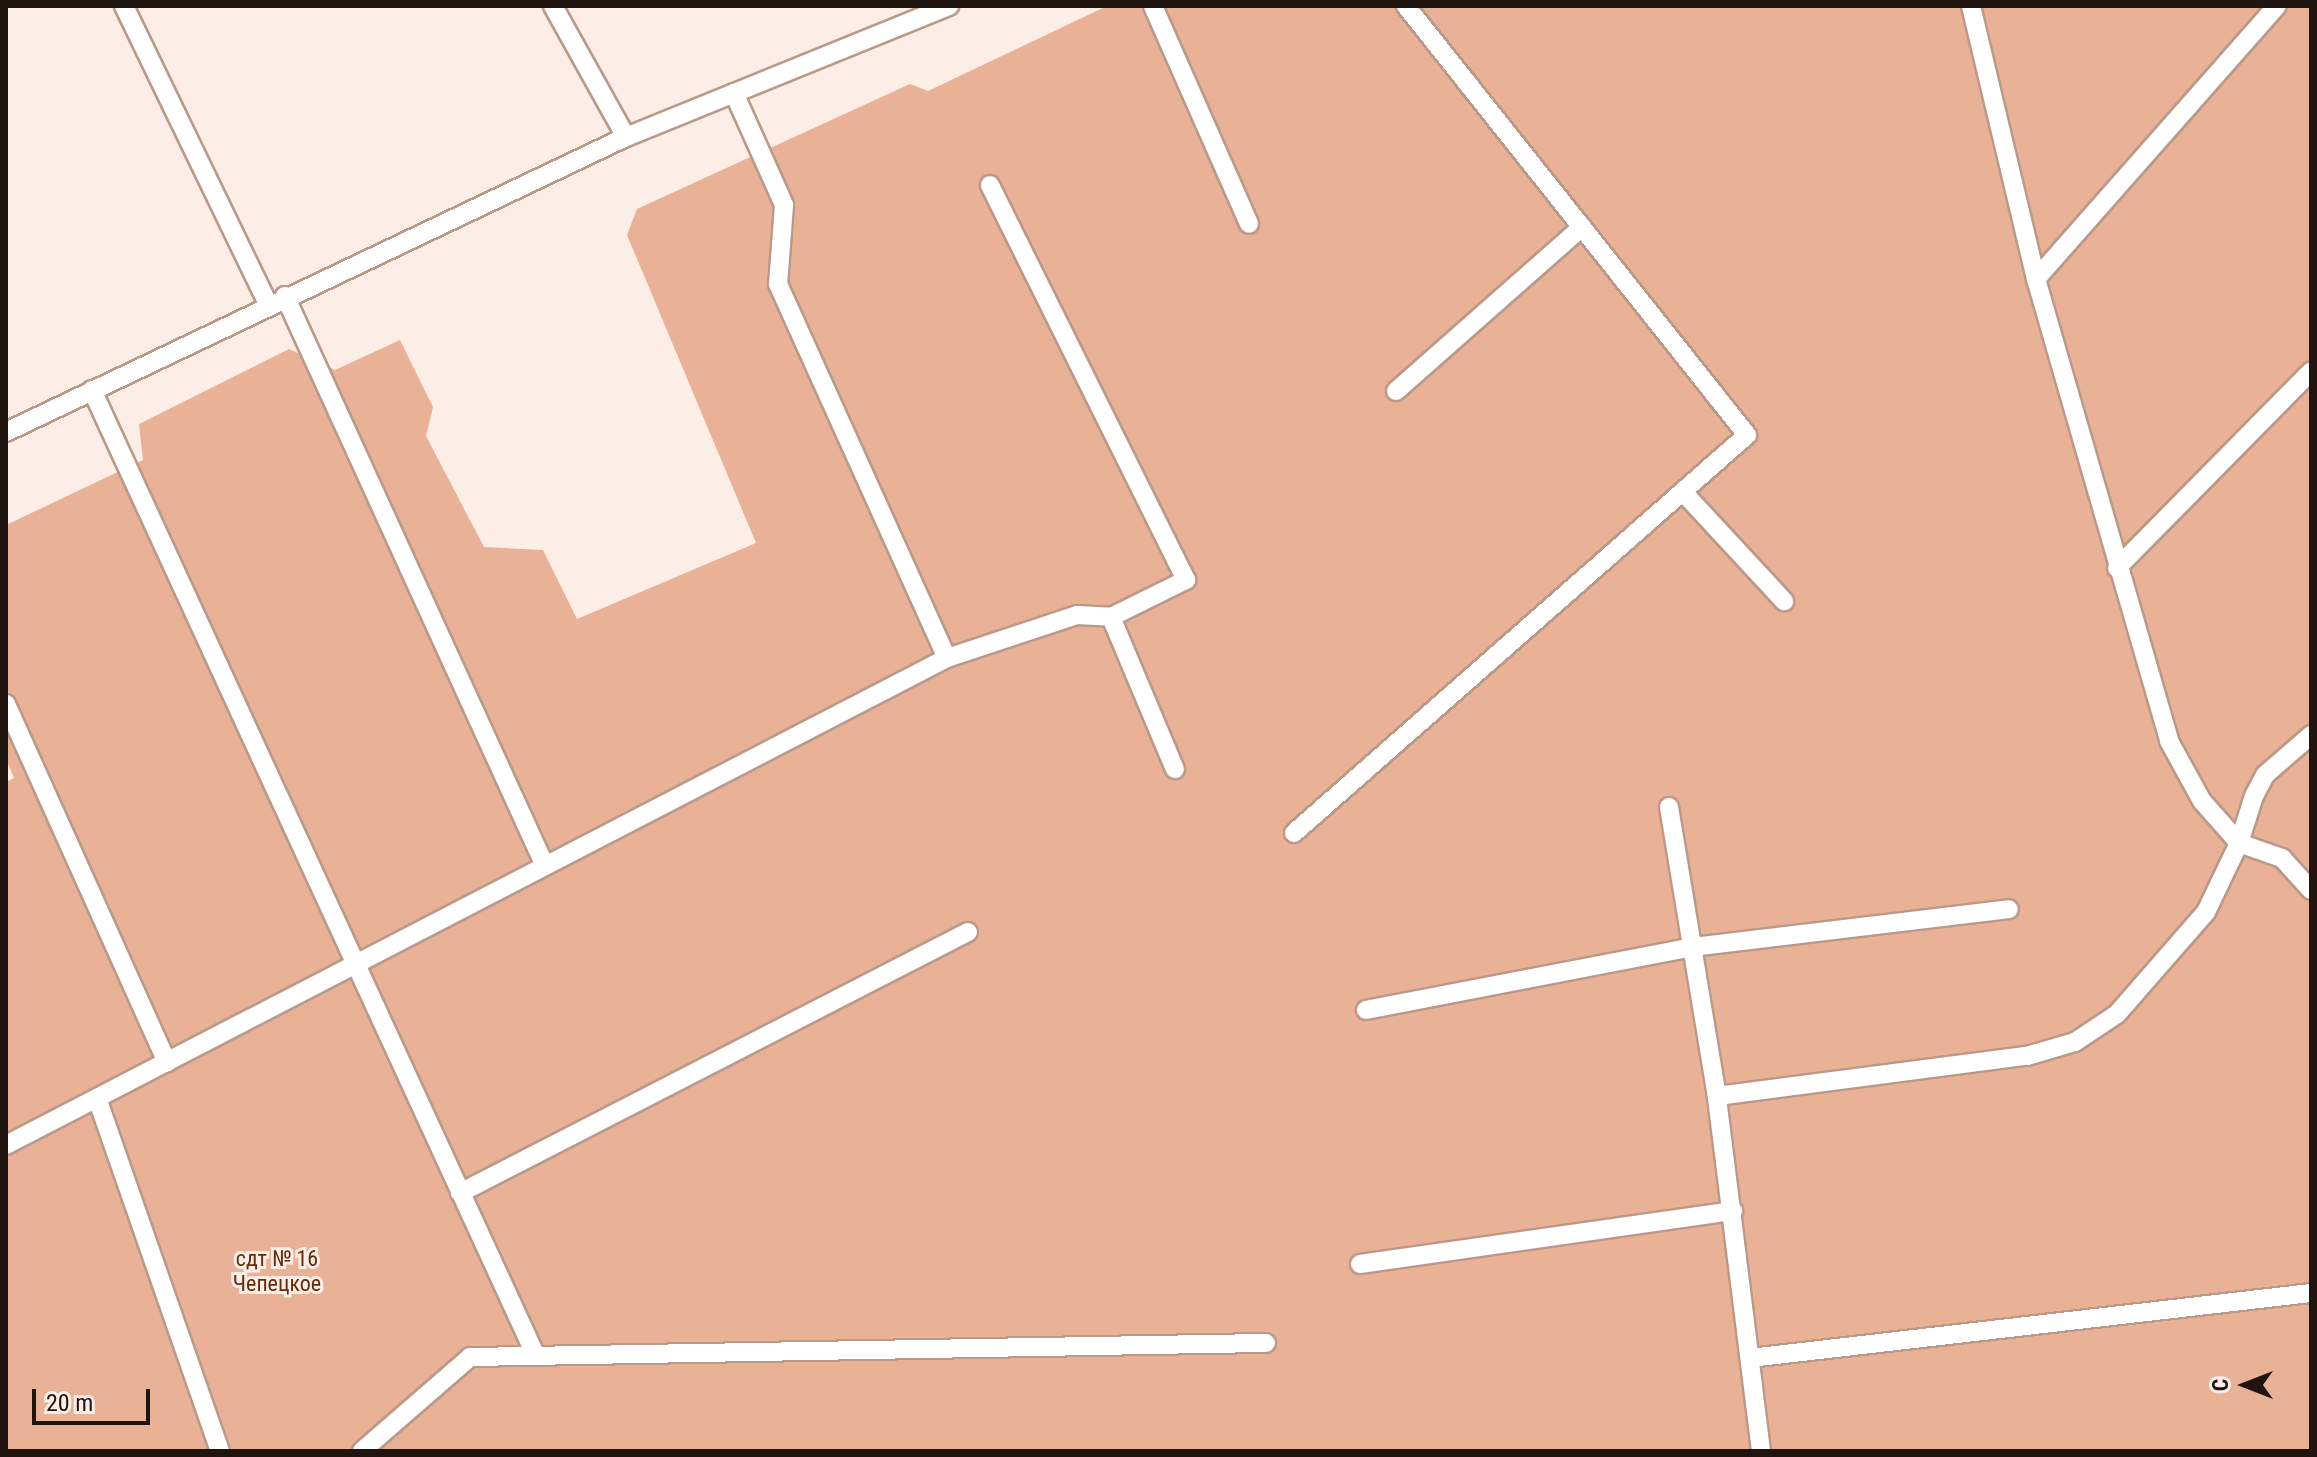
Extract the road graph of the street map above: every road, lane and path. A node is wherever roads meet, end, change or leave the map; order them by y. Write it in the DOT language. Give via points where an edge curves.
graph roads {
  1 [pos="124,6"];
  2 [pos="553,6"];
  3 [pos="949,6"];
  4 [pos="1153,6"];
  5 [pos="1406,6"];
  6 [pos="1971,6"];
  7 [pos="2277,6"];
  8 [pos="734,93"];
  9 [pos="626,137"];
  10 [pos="990,185"];
  11 [pos="1249,224"];
  12 [pos="1582,227"];
  13 [pos="2036,279"];
  14 [pos="277,300"];
  15 [pos="2311,371"];
  16 [pos="92,390"];
  17 [pos="1396,391"];
  18 [pos="6,432"];
  19 [pos="1683,492"];
  20 [pos="2117,568"];
  21 [pos="1784,601"];
  22 [pos="1111,617"];
  23 [pos="947,658"];
  24 [pos="6,704"];
  25 [pos="2311,735"];
  26 [pos="1175,769"];
  27 [pos="1669,807"];
  28 [pos="1294,833"];
  29 [pos="2239,843"];
  30 [pos="545,866"];
  31 [pos="2311,890"];
  32 [pos="2009,909"];
  33 [pos="968,932"];
  34 [pos="1692,947"];
  35 [pos="355,965"];
  36 [pos="1366,1010"];
  37 [pos="167,1062"];
  38 [pos="1717,1096"];
  39 [pos="97,1098"];
  40 [pos="6,1145"];
  41 [pos="460,1193"];
  42 [pos="1733,1211"];
  43 [pos="1360,1264"];
  44 [pos="2311,1293"];
  45 [pos="1266,1343"];
  46 [pos="535,1354"];
  47 [pos="1750,1358"];
  48 [pos="220,1451"];
  49 [pos="362,1451"];
  50 [pos="1761,1451"];
  1 -- 14 [label="lane"];
  2 -- 9 [label="lane"];
  3 -- 8 [label="lane"];
  4 -- 11 [label="lane"];
  5 -- 12 [label="lane"];
  6 -- 13 [label="lane"];
  7 -- 13 [label="lane"];
  8 -- 9 [label="lane"];
  8 -- 23 [label="lane" via="784,205 778,284"];
  9 -- 14 [label="lane"];
  10 -- 22 [label="lane" via="1186,580"];
  12 -- 17 [label="lane"];
  12 -- 19 [label="lane" via="1747,435"];
  13 -- 20 [label="lane"];
  14 -- 16 [label="lane"];
  14 -- 30 [label="lane"];
  15 -- 20 [label="lane"];
  16 -- 18 [label="lane"];
  16 -- 35 [label="lane"];
  19 -- 21 [label="lane"];
  19 -- 28 [label="lane"];
  20 -- 29 [label="lane" via="2169,741 2202,801"];
  22 -- 23 [label="lane" via="1077,615"];
  22 -- 26 [label="lane"];
  23 -- 30 [label="lane"];
  24 -- 37 [label="lane"];
  25 -- 29 [label="lane" via="2265,775"];
  27 -- 34 [label="lane"];
  29 -- 31 [label="lane" via="2282,858"];
  29 -- 38 [label="lane" via="2206,912 2117,1014 2075,1042 2027,1056"];
  30 -- 35 [label="lane"];
  32 -- 34 [label="lane"];
  33 -- 41 [label="lane"];
  34 -- 36 [label="lane"];
  34 -- 38 [label="lane"];
  35 -- 37 [label="lane"];
  35 -- 41 [label="lane"];
  37 -- 39 [label="lane"];
  38 -- 42 [label="lane"];
  39 -- 40 [label="lane"];
  39 -- 48 [label="lane"];
  41 -- 46 [label="lane"];
  42 -- 43 [label="lane"];
  42 -- 47 [label="lane"];
  44 -- 47 [label="lane"];
  45 -- 46 [label="lane"];
  46 -- 49 [label="lane" via="470,1357"];
  47 -- 50 [label="lane"];
}
